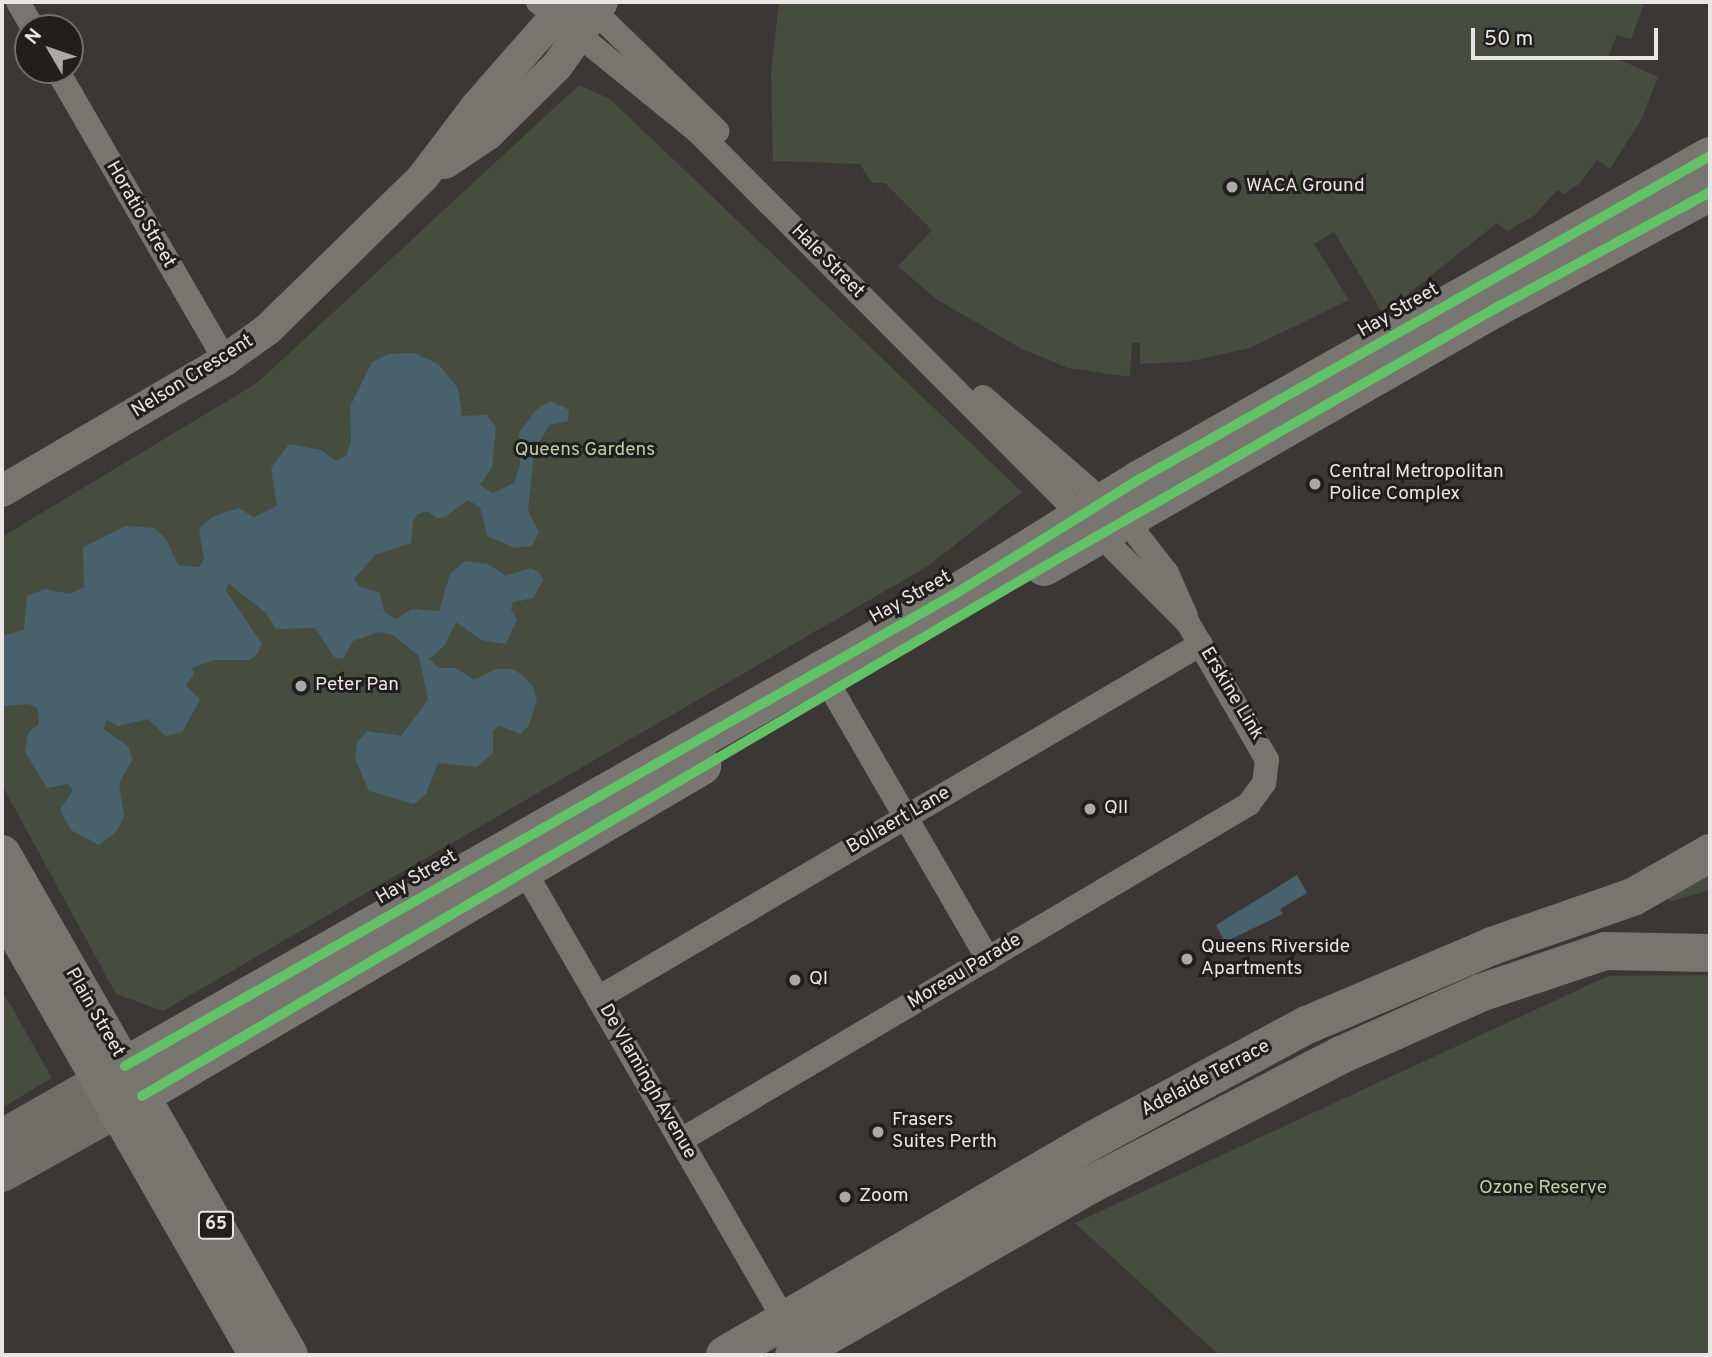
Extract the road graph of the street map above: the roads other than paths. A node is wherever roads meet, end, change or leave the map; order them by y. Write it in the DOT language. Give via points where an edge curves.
graph roads {
  1 [pos="574,5"];
  2 [pos="580,38"];
  3 [pos="65,84"];
  4 [pos="1710,156"];
  5 [pos="423,177"];
  6 [pos="1710,192"];
  7 [pos="225,360"];
  8 [pos="2,491"];
  9 [pos="1104,519"];
  10 [pos="1201,644"];
  11 [pos="832,690"];
  12 [pos="1249,804"];
  13 [pos="906,817"];
  14 [pos="1710,853"];
  15 [pos="2,854"];
  16 [pos="516,857"];
  17 [pos="2,908"];
  18 [pos="1710,953"];
  19 [pos="988,959"];
  20 [pos="598,998"];
  21 [pos="121,1088"];
  22 [pos="2,1136"];
  23 [pos="681,1140"];
  24 [pos="2,1174"];
  25 [pos="790,1338"];
  26 [pos="258,1355"];
  27 [pos="289,1355"];
  28 [pos="725,1355"];
  1 -- 2 [label="street, Nelson Crescent"];
  1 -- 5 [label="street, Nelson Crescent" via="476,107"];
  1 -- 9 [label="street, Hale Street"];
  2 -- 5 [label="street, Nelson Crescent" via="488,134"];
  2 -- 9 [label="street, Hale Street" via="697,131"];
  3 -- 7 [label="street, Horatio Street"];
  4 -- 9 [label="main road, Hay Street"];
  5 -- 7 [label="street, Nelson Crescent" via="268,329"];
  6 -- 9 [label="main road, Hay Street"];
  7 -- 8 [label="street, Nelson Crescent"];
  9 -- 10 [label="street, Erskine Link" via="1167,573"];
  9 -- 11 [label="main road, Hay Street"];
  9 -- 16 [label="main road, Hay Street" via="955,594"];
  10 -- 12 [label="street, Erskine Link" via="1265,751 1267,776"];
  10 -- 13 [label="street, Bollaert Lane"];
  11 -- 13 [label="street"];
  11 -- 16 [label="main road, Hay Street"];
  12 -- 19 [label="street, Moreau Parade"];
  13 -- 19 [label="street"];
  13 -- 20 [label="street, Bollaert Lane"];
  14 -- 25 [label="highway, Adelaide Terrace" via="1633,898 1492,946 1307,1025 1093,1140"];
  15 -- 21 [label="highway, Plain Street / 65"];
  16 -- 20 [label="street, De Vlamingh Avenue"];
  16 -- 21 [label="main road, Hay Street"];
  17 -- 21 [label="highway, Plain Street / 65"];
  18 -- 25 [label="highway, Adelaide Terrace" via="1605,951 1480,993 1341,1055"];
  19 -- 23 [label="street, Moreau Parade"];
  20 -- 23 [label="street, De Vlamingh Avenue"];
  21 -- 22 [label="main road, Hay Street"];
  21 -- 24 [label="main road, Hay Street"];
  21 -- 26 [label="highway, Plain Street / 65"];
  21 -- 27 [label="highway, Plain Street / 65"];
  23 -- 25 [label="street, De Vlamingh Avenue"];
  25 -- 28 [label="highway, Adelaide Terrace"];
}
